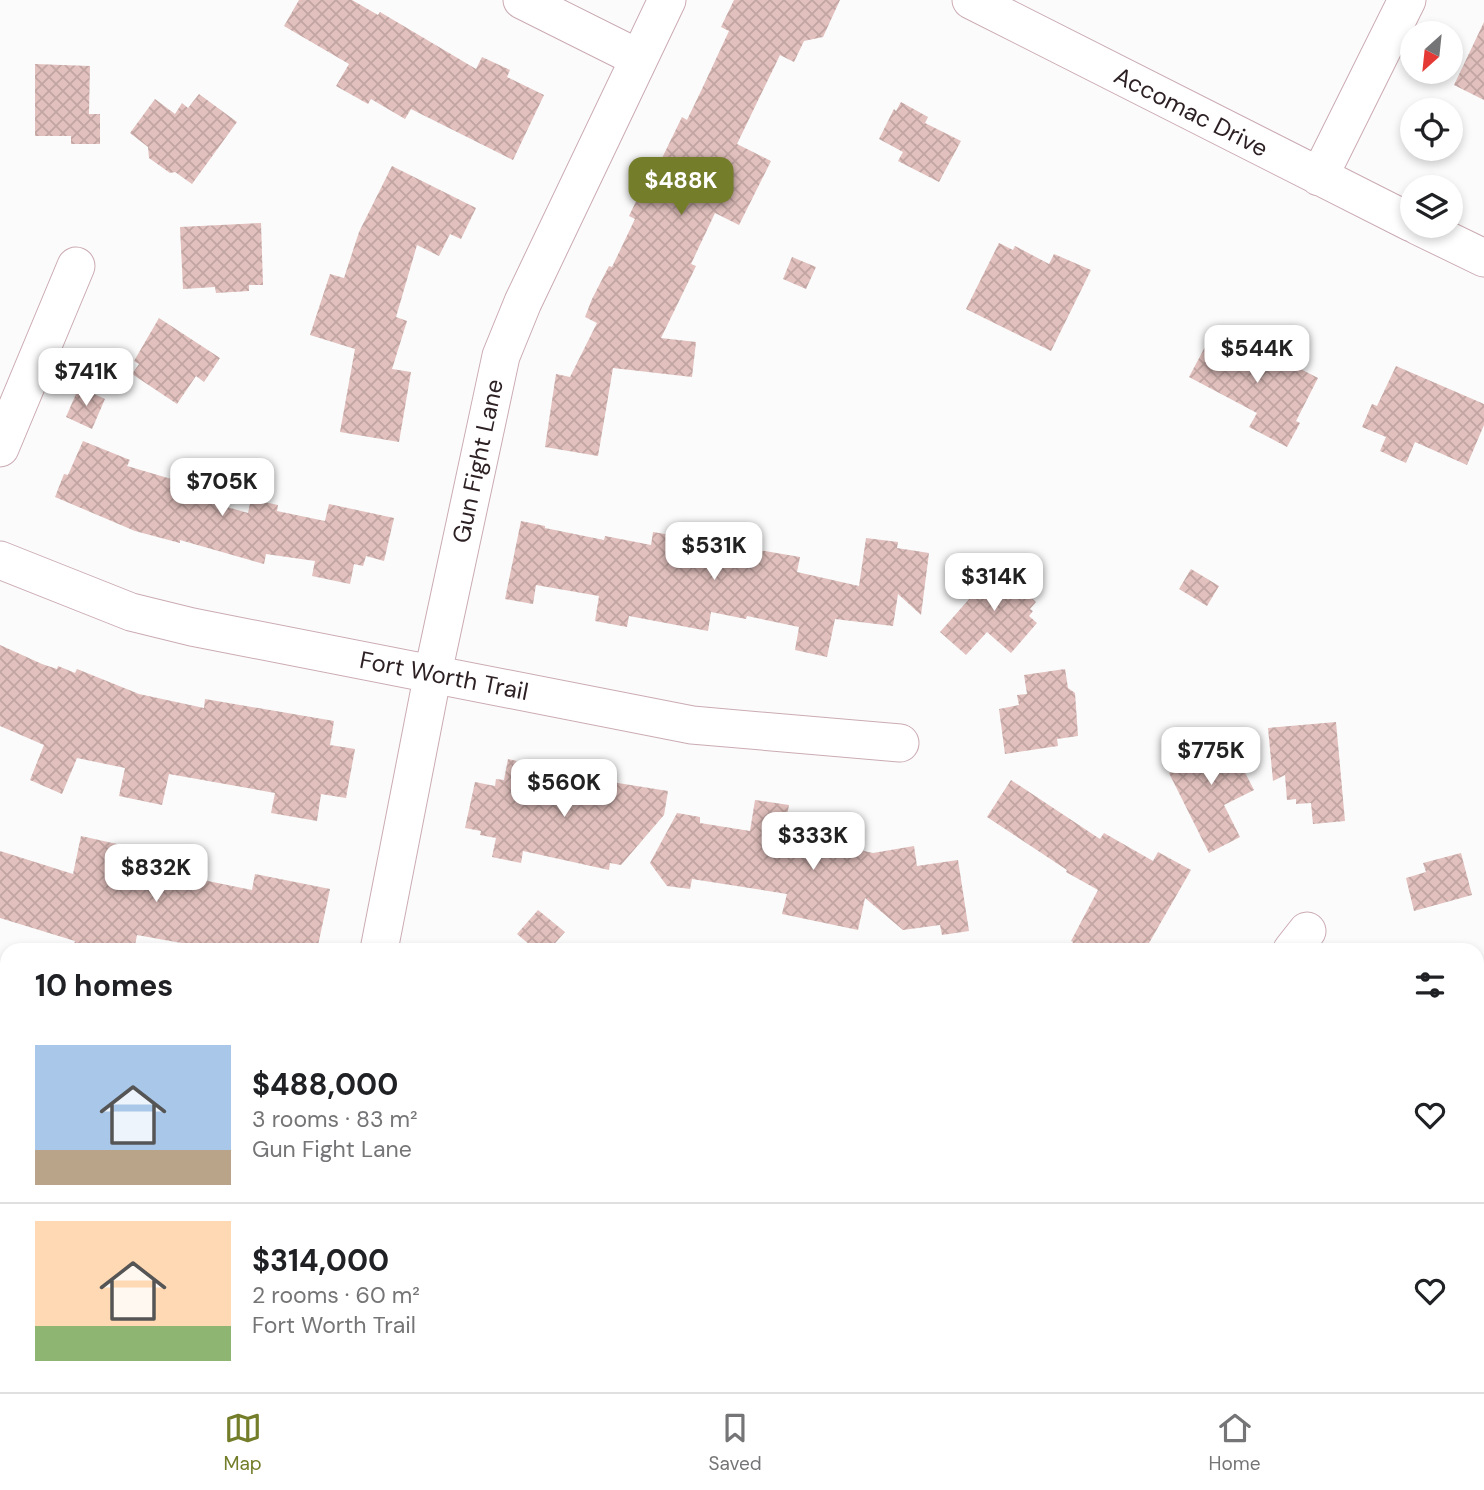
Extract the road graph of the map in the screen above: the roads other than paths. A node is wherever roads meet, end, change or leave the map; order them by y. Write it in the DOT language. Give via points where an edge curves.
graph roads {
  1 [pos="522,0"];
  2 [pos="667,0"];
  3 [pos="971,0"];
  4 [pos="1407,0"];
  5 [pos="638,58"];
  6 [pos="1319,177"];
  7 [pos="1400,217"];
  8 [pos="1443,238"];
  9 [pos="1484,258"];
  10 [pos="76,266"];
  11 [pos="0,448"];
  12 [pos="0,560"];
  13 [pos="433,673"];
  14 [pos="900,743"];
  15 [pos="380,943"];
  1 -- 5 [label="street"];
  2 -- 5 [label="street, Gun Fight Lane"];
  3 -- 6 [label="street, Accomac Drive"];
  4 -- 6 [label="street"];
  5 -- 13 [label="street, Gun Fight Lane" via="501,356"];
  6 -- 7 [label="street, Accomac Drive"];
  8 -- 9 [label="street"];
  10 -- 11 [label="street"];
  12 -- 13 [label="street, Fort Worth Trail" via="131,612"];
  13 -- 14 [label="street, Fort Worth Trail" via="692,725"];
  13 -- 15 [label="street, Gun Fight Lane"];
}
